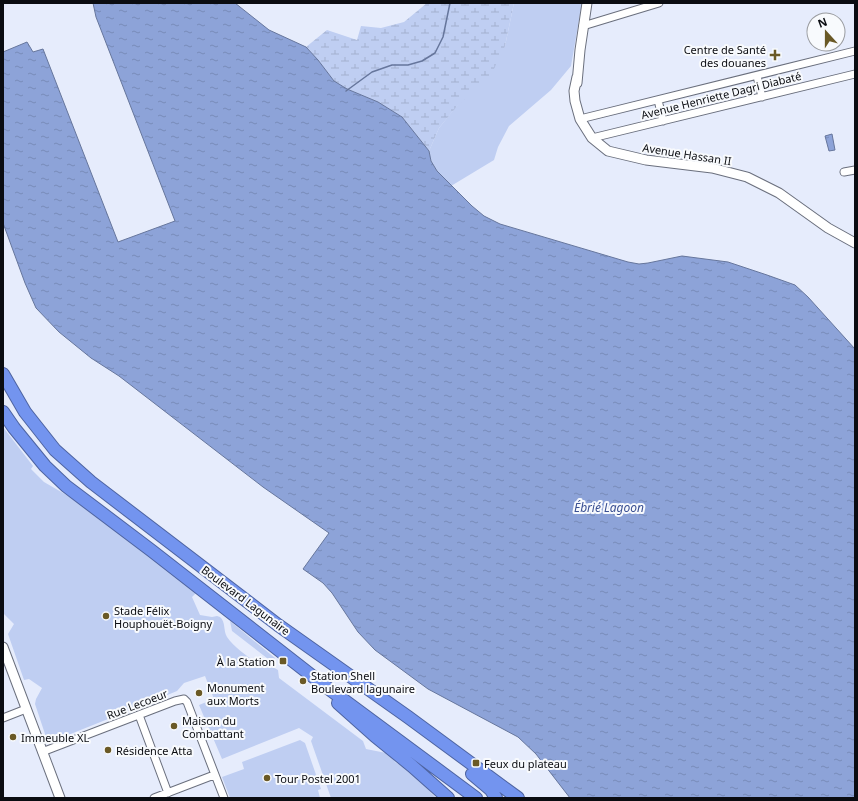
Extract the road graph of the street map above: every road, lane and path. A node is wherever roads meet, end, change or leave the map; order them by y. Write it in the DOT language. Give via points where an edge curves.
graph roads {
  1 [pos="587,3"];
  2 [pos="659,3"];
  3 [pos="583,26"];
  4 [pos="855,51"];
  5 [pos="855,74"];
  6 [pos="757,76"];
  7 [pos="762,97"];
  8 [pos="658,100"];
  9 [pos="583,119"];
  10 [pos="662,121"];
  11 [pos="595,137"];
  12 [pos="855,170"];
  13 [pos="844,172"];
  14 [pos="855,242"];
  15 [pos="3,374"];
  16 [pos="3,412"];
  17 [pos="3,647"];
  18 [pos="325,686"];
  19 [pos="26,709"];
  20 [pos="139,715"];
  21 [pos="408,717"];
  22 [pos="3,718"];
  23 [pos="42,752"];
  24 [pos="214,775"];
  25 [pos="478,778"];
  26 [pos="168,793"];
  27 [pos="60,798"];
  28 [pos="154,798"];
  29 [pos="224,798"];
  30 [pos="448,798"];
  31 [pos="477,798"];
  32 [pos="496,798"];
  33 [pos="518,798"];
  1 -- 3 [label="street, Avenue Hassan II"];
  2 -- 3 [label="street"];
  3 -- 9 [label="street, Avenue Hassan II" via="574,91 575,101"];
  4 -- 6 [label="street, Avenue Henriette Dagri Diabaté"];
  5 -- 7 [label="street, Avenue Henriette Dagri Diabaté"];
  6 -- 7 [label="street"];
  6 -- 8 [label="street, Avenue Henriette Dagri Diabaté"];
  7 -- 10 [label="street, Avenue Henriette Dagri Diabaté"];
  8 -- 9 [label="street, Avenue Henriette Dagri Diabaté"];
  8 -- 10 [label="street"];
  9 -- 11 [label="street, Avenue Hassan II"];
  10 -- 11 [label="street, Avenue Henriette Dagri Diabaté"];
  11 -- 14 [label="street, Avenue Hassan II" via="616,153 646,160 712,168 747,177 779,193 828,228"];
  12 -- 13 [label="street"];
  15 -- 21 [label="highway, Boulevard Lagunaire" via="25,412 55,450 91,482 278,625"];
  16 -- 18 [label="highway, Boulevard Lagunaire" via="45,466 66,486"];
  17 -- 19 [label="street"];
  18 -- 30 [label="highway" via="340,706"];
  18 -- 31 [label="highway, Boulevard Lagunaire"];
  19 -- 22 [label="street"];
  19 -- 23 [label="street"];
  20 -- 23 [label="street, Rue Lecoeur"];
  20 -- 24 [label="street, Rue Lecoeur" via="184,699"];
  20 -- 26 [label="street"];
  21 -- 25 [label="highway" via="426,736"];
  21 -- 33 [label="highway, Boulevard Lagunaire"];
  23 -- 27 [label="street"];
  24 -- 26 [label="street"];
  24 -- 29 [label="street, Rue Lecoeur"];
  25 -- 31 [label="highway" via="480,789"];
  25 -- 32 [label="highway"];
  26 -- 28 [label="street"];
}
